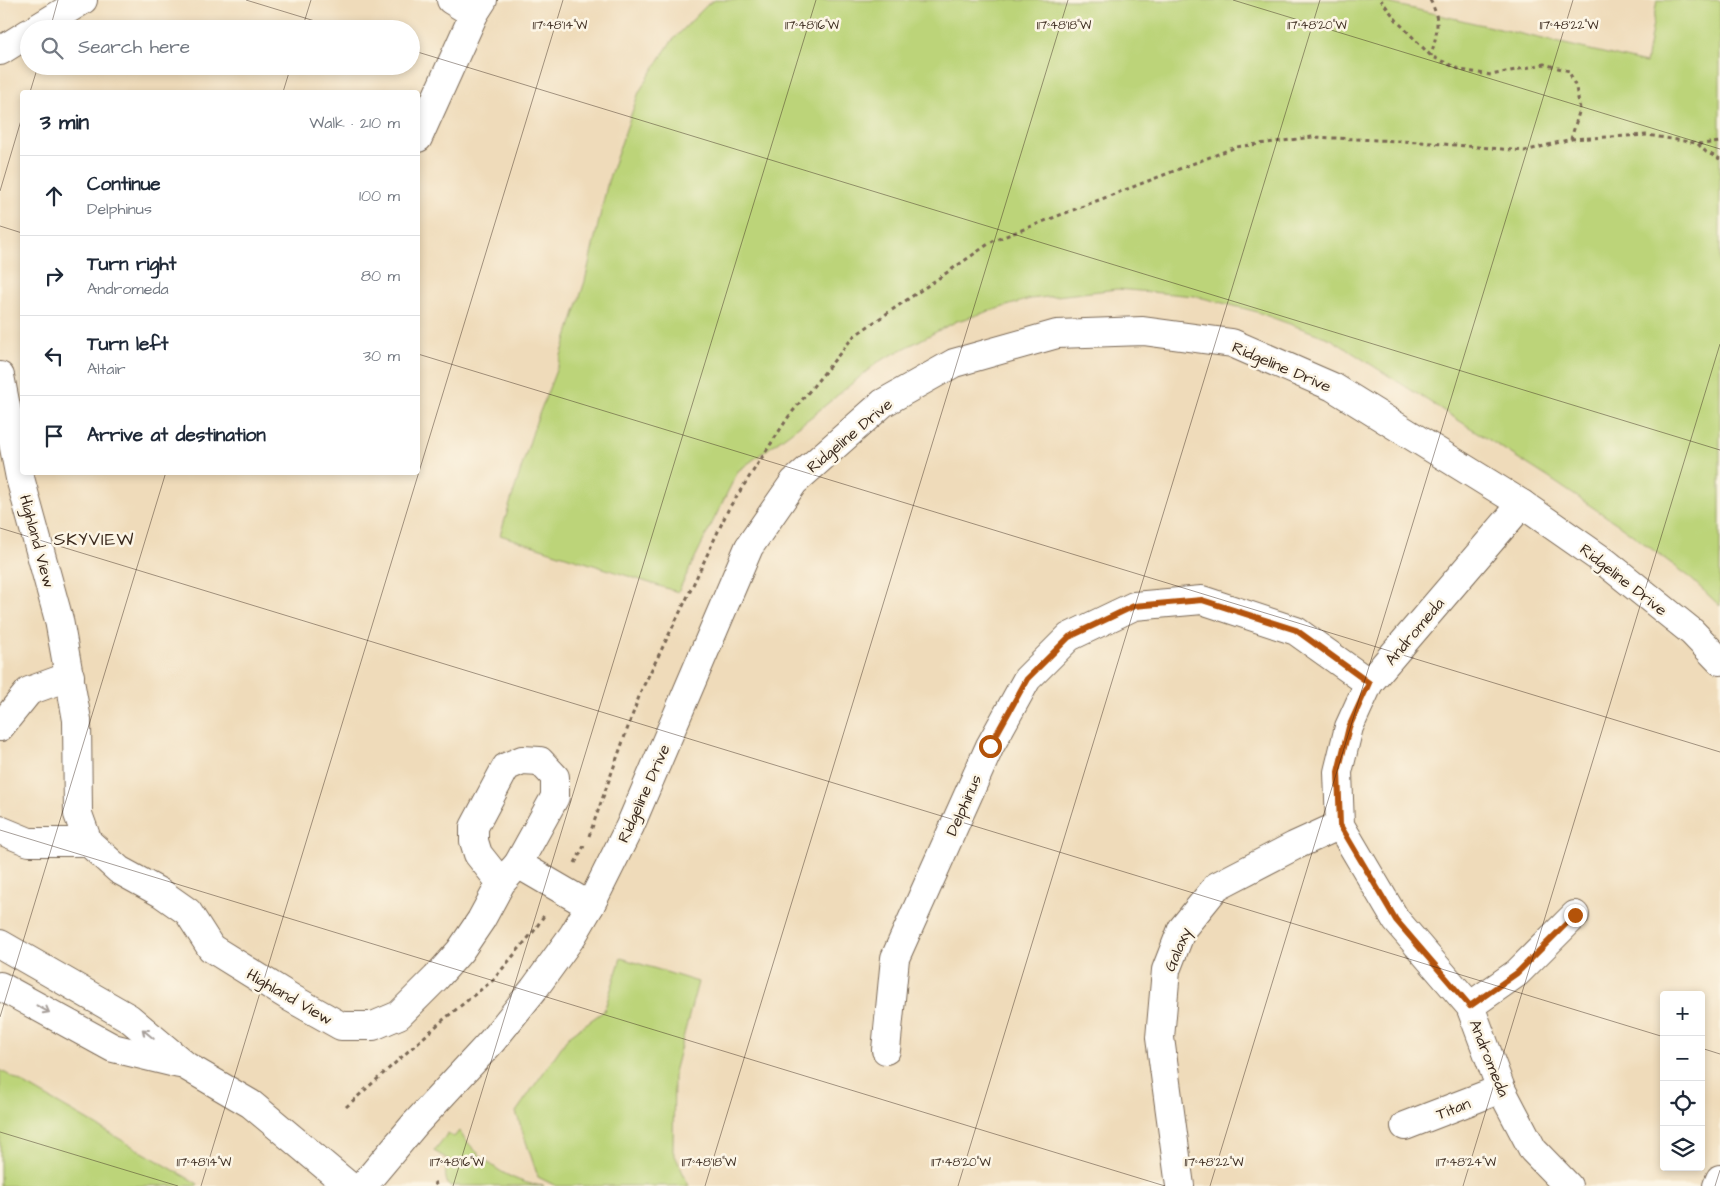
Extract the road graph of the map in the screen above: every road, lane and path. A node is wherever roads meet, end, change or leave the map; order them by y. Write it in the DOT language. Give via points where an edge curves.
graph roads {
  1 [pos="83,0"];
  2 [pos="450,0"];
  3 [pos="1430,0"];
  4 [pos="479,7"];
  5 [pos="51,20"];
  6 [pos="20,39"];
  7 [pos="0,51"];
  8 [pos="1431,56"];
  9 [pos="420,134"];
  10 [pos="1571,139"];
  11 [pos="1720,142"];
  12 [pos="1697,143"];
  13 [pos="1720,159"];
  14 [pos="0,376"];
  15 [pos="1522,504"];
  16 [pos="1720,661"];
  17 [pos="70,676"];
  18 [pos="1369,683"];
  19 [pos="0,727"];
  20 [pos="1340,825"];
  21 [pos="0,830"];
  22 [pos="88,842"];
  23 [pos="561,889"];
  24 [pos="590,906"];
  25 [pos="1575,915"];
  26 [pos="0,944"];
  27 [pos="0,986"];
  28 [pos="1470,1006"];
  29 [pos="886,1050"];
  30 [pos="186,1066"];
  31 [pos="1501,1089"];
  32 [pos="346,1108"];
  33 [pos="1405,1126"];
  34 [pos="1720,1179"];
  35 [pos="434,1182"];
  36 [pos="349,1186"];
  37 [pos="363,1186"];
  38 [pos="437,1186"];
  39 [pos="1180,1186"];
  40 [pos="1568,1186"];
  41 [pos="1716,1186"];
  1 -- 5 [label="street"];
  2 -- 4 [label="street"];
  3 -- 8 [label="path" via="1436,11 1437,29"];
  4 -- 9 [label="street"];
  6 -- 7 [label="street"];
  10 -- 12 [label="path" via="1647,135"];
  11 -- 12 [label="path"];
  12 -- 13 [label="path"];
  14 -- 17 [label="street, Highland View" via="20,478 59,620"];
  15 -- 16 [label="street, Ridgeline Drive" via="1604,562 1692,632"];
  15 -- 18 [label="street, Andromeda"];
  15 -- 24 [label="street, Ridgeline Drive" via="1333,386 1232,343 1143,331 1057,334 954,363 883,403 794,482 749,547 630,826"];
  17 -- 19 [label="street" via="29,691"];
  17 -- 22 [label="street, Highland View" via="77,720 78,814"];
  18 -- 20 [label="street, Andromeda" via="1349,727 1338,772"];
  18 -- 29 [label="street, Delphinus" via="1296,630 1202,600 1134,606 1069,637 1027,679 990,746 895,958"];
  20 -- 28 [label="street, Andromeda" via="1396,920"];
  20 -- 39 [label="street, Galaxy" via="1218,886 1182,929 1166,970 1160,1038"];
  21 -- 22 [label="street" via="29,842"];
  22 -- 23 [label="street, Highland View" via="119,870 161,892 188,912 211,948 341,1026 373,1026 399,1015 460,951 509,873"];
  23 -- 24 [label="street, Highland View"];
  23 -- 32 [label="path" via="534,931 493,980 443,1020"];
  24 -- 37 [label="street, Ridgeline Drive" via="534,989 492,1041"];
  25 -- 28 [label="street" via="1517,973"];
  30 -- 26 [label="street, one-way" via="128,1018"];
  27 -- 30 [label="street, one-way" via="113,1048"];
  28 -- 31 [label="street, Andromeda"];
  30 -- 36 [label="street" via="251,1104"];
  31 -- 33 [label="street, Titan"];
  31 -- 40 [label="street, Andromeda" via="1533,1150"];
  34 -- 41 [label="street"];
  35 -- 38 [label="path"];
}
